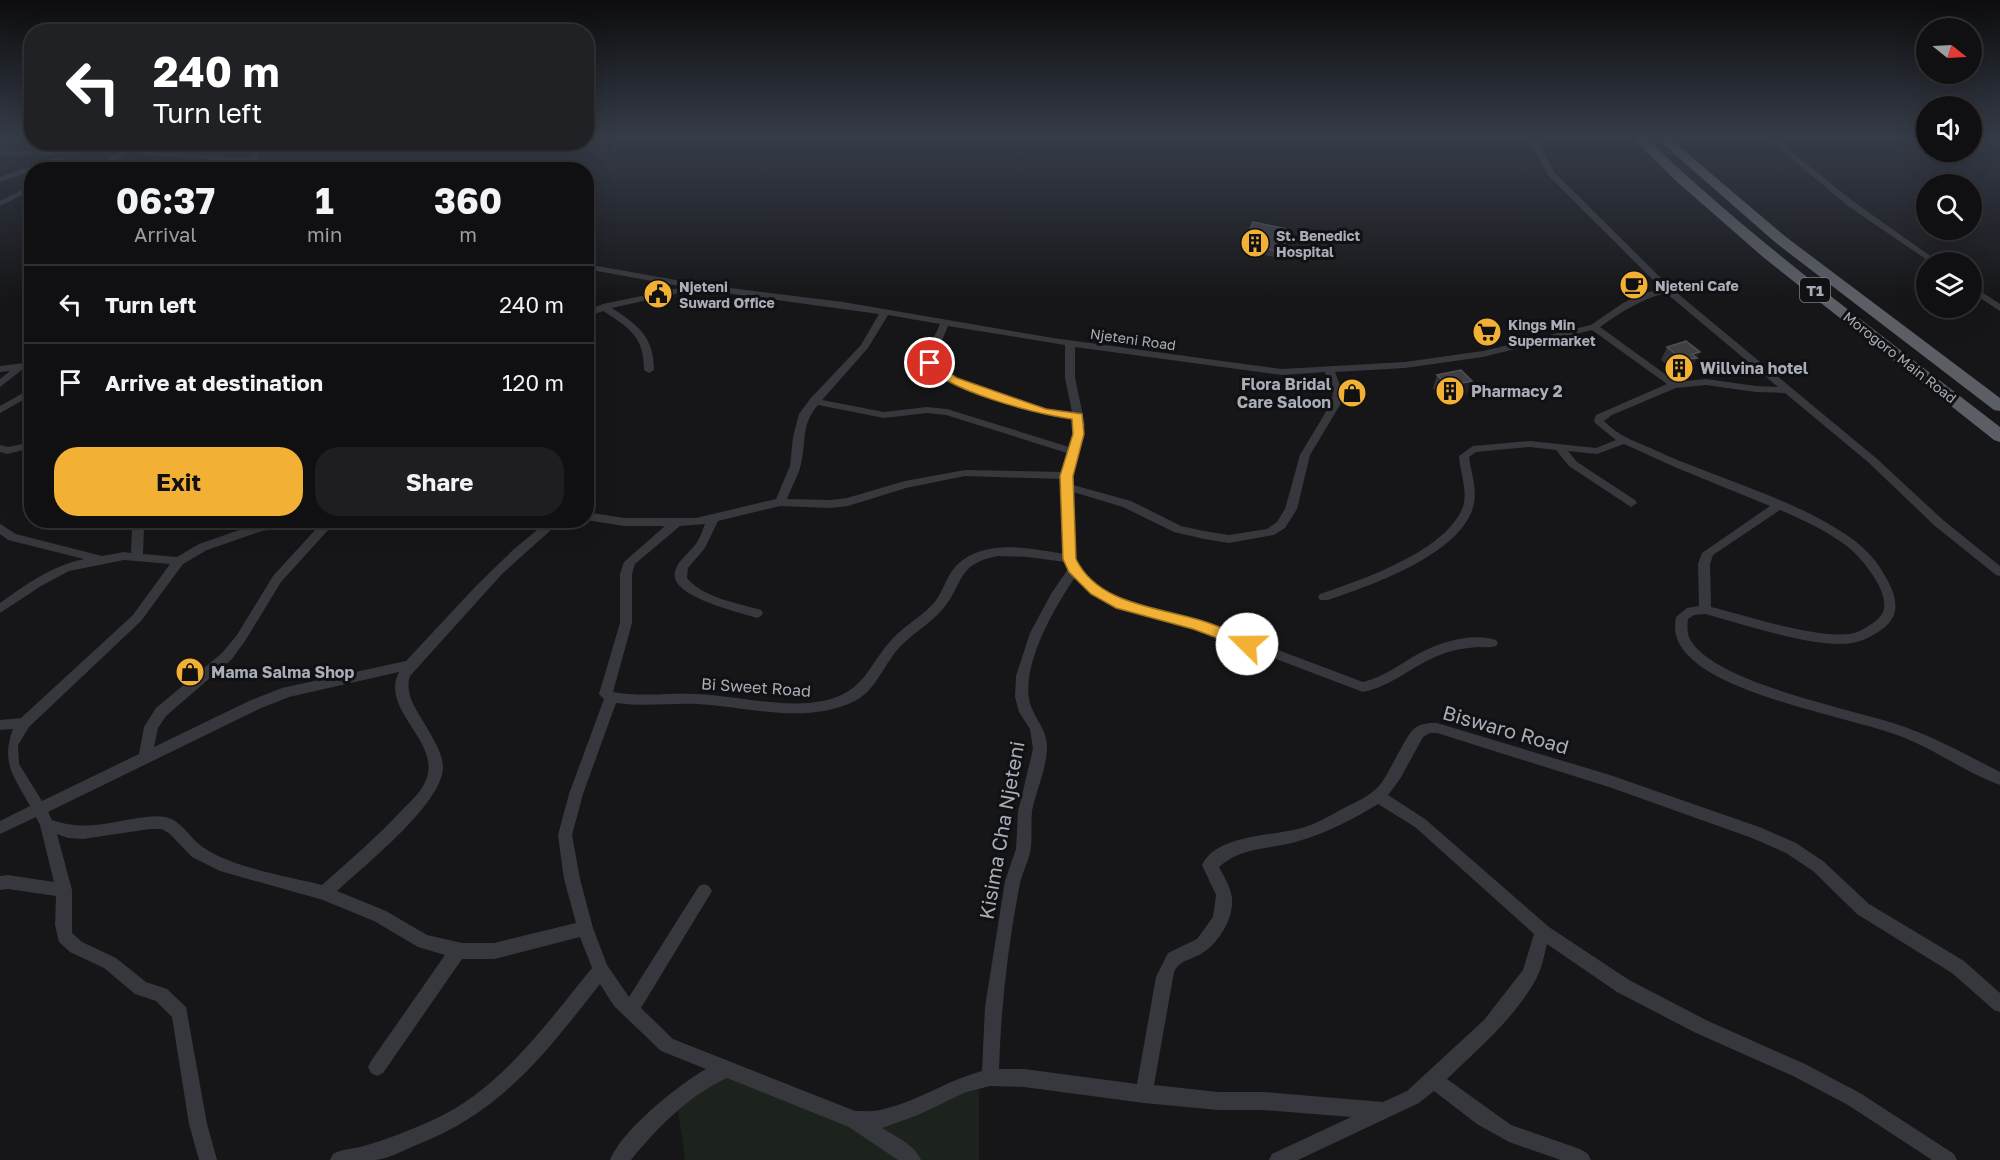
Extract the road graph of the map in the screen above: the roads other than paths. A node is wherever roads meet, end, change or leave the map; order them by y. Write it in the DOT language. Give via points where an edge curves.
graph roads {
  1 [pos="20,191"];
  2 [pos="1570,191"];
  3 [pos="1695,191"];
  4 [pos="1724,191"];
  5 [pos="1835,191"];
  6 [pos="4,199"];
  7 [pos="0,204"];
  8 [pos="1921,252"];
  9 [pos="594,268"];
  10 [pos="698,287"];
  11 [pos="1668,290"];
  12 [pos="1982,296"];
  13 [pos="603,307"];
  14 [pos="2000,308"];
  15 [pos="594,311"];
  16 [pos="885,312"];
  17 [pos="945,323"];
  18 [pos="1594,327"];
  19 [pos="1070,344"];
  20 [pos="24,366"];
  21 [pos="20,367"];
  22 [pos="0,369"];
  23 [pos="649,370"];
  24 [pos="1329,370"];
  25 [pos="0,384"];
  26 [pos="1674,385"];
  27 [pos="1789,390"];
  28 [pos="24,396"];
  29 [pos="0,397"];
  30 [pos="814,401"];
  31 [pos="12,403"];
  32 [pos="2000,406"];
  33 [pos="0,410"];
  34 [pos="1078,416"];
  35 [pos="0,417"];
  36 [pos="2000,436"];
  37 [pos="1625,440"];
  38 [pos="1558,446"];
  39 [pos="24,447"];
  40 [pos="0,448"];
  41 [pos="1074,452"];
  42 [pos="1067,481"];
  43 [pos="780,502"];
  44 [pos="1631,503"];
  45 [pos="1779,505"];
  46 [pos="594,517"];
  47 [pos="713,519"];
  48 [pos="677,522"];
  49 [pos="0,528"];
  50 [pos="138,528"];
  51 [pos="252,528"];
  52 [pos="323,528"];
  53 [pos="547,528"];
  54 [pos="138,556"];
  55 [pos="105,561"];
  56 [pos="179,561"];
  57 [pos="1072,564"];
  58 [pos="2000,572"];
  59 [pos="1324,597"];
  60 [pos="0,609"];
  61 [pos="1706,610"];
  62 [pos="757,613"];
  63 [pos="1492,643"];
  64 [pos="410,665"];
  65 [pos="611,697"];
  66 [pos="24,723"];
  67 [pos="0,725"];
  68 [pos="145,758"];
  69 [pos="2000,780"];
  70 [pos="1378,796"];
  71 [pos="44,817"];
  72 [pos="0,828"];
  73 [pos="0,883"];
  74 [pos="64,890"];
  75 [pos="704,891"];
  76 [pos="324,892"];
  77 [pos="585,928"];
  78 [pos="1543,932"];
  79 [pos="458,950"];
  80 [pos="601,970"];
  81 [pos="2000,1004"];
  82 [pos="630,1010"];
  83 [pos="377,1067"];
  84 [pos="728,1068"];
  85 [pos="990,1077"];
  86 [pos="1433,1080"];
  87 [pos="1144,1094"];
  88 [pos="1382,1110"];
  89 [pos="855,1120"];
  90 [pos="205,1159"];
  91 [pos="348,1160"];
  92 [pos="619,1160"];
  93 [pos="912,1160"];
  94 [pos="1278,1160"];
  95 [pos="1582,1160"];
  96 [pos="1948,1160"];
  1 -- 6 [label="street"];
  2 -- 11 [label="street"];
  3 -- 36 [label="highway, Morogoro Main Road / T1"];
  4 -- 32 [label="highway, Morogoro Main Road / T1" via="1781,240"];
  5 -- 8 [label="street"];
  6 -- 7 [label="street"];
  9 -- 10 [label="street, Njeteni Road"];
  10 -- 13 [label="street"];
  10 -- 16 [label="street, Njeteni Road"];
  11 -- 18 [label="street, Njeteni Road" via="1633,302"];
  11 -- 27 [label="street"];
  12 -- 14 [label="street"];
  13 -- 15 [label="street"];
  13 -- 23 [label="street" via="625,320 644,340 650,352"];
  16 -- 17 [label="street, Njeteni Road"];
  16 -- 30 [label="street" via="865,346"];
  17 -- 19 [label="street, Njeteni Road"];
  17 -- 34 [label="street" via="931,355 930,363 935,369 953,380 1038,410"];
  18 -- 24 [label="street, Njeteni Road" via="1484,354"];
  18 -- 26 [label="street"];
  19 -- 24 [label="street, Njeteni Road" via="1250,369"];
  19 -- 34 [label="street" via="1070,378"];
  20 -- 21 [label="street"];
  21 -- 22 [label="street"];
  21 -- 25 [label="street"];
  24 -- 42 [label="street" via="1338,394 1335,405 1305,455 1291,509 1281,525 1270,532 1229,538 1178,529"];
  26 -- 27 [label="street" via="1706,382"];
  26 -- 37 [label="street" via="1600,417 1602,425"];
  27 -- 58 [label="street"];
  28 -- 31 [label="street"];
  29 -- 31 [label="street"];
  30 -- 41 [label="street" via="884,415 947,412"];
  30 -- 43 [label="street" via="804,414 795,465"];
  31 -- 33 [label="street"];
  31 -- 35 [label="street" via="12,409"];
  34 -- 41 [label="street"];
  37 -- 38 [label="street" via="1597,451"];
  37 -- 45 [label="street"];
  38 -- 44 [label="street" via="1574,464"];
  38 -- 59 [label="street" via="1484,447 1467,452 1464,456 1469,500 1456,528 1436,545 1377,578"];
  39 -- 40 [label="street" via="7,451"];
  41 -- 42 [label="street"];
  42 -- 43 [label="street" via="965,473 848,502"];
  42 -- 57 [label="street"];
  43 -- 47 [label="street"];
  45 -- 61 [label="street" via="1708,553 1704,564"];
  45 -- 61 [label="street" via="1855,544 1871,562 1887,591 1890,614 1878,626 1852,638 1829,639"];
  46 -- 48 [label="street" via="624,522"];
  47 -- 48 [label="street"];
  47 -- 62 [label="street" via="701,545 680,572 680,579 700,595"];
  48 -- 65 [label="street" via="639,553 628,568 626,623 606,694"];
  49 -- 55 [label="street" via="12,537"];
  50 -- 54 [label="street"];
  51 -- 56 [label="street"];
  52 -- 68 [label="street" via="277,579 227,656 161,712 151,727"];
  53 -- 64 [label="street" via="500,569"];
  54 -- 55 [label="street"];
  54 -- 56 [label="street"];
  55 -- 60 [label="street" via="66,567"];
  56 -- 66 [label="street" via="137,618"];
  57 -- 63 [label="street" via="1096,591 1121,605 1197,624 1363,687 1424,657 1478,641"];
  57 -- 65 [label="street, Bi Sweet Road" via="1008,552 973,557 959,569 937,608 893,646 865,687 850,698 822,707 793,709 733,701"];
  57 -- 85 [label="street, Kisima Cha Njeteni" via="1036,633 1023,676 1022,697 1037,728 1040,749 1024,812 1023,849 1013,880 993,1007"];
  61 -- 69 [label="street" via="1691,611 1682,617 1680,628 1686,646 1711,666 1761,690 1899,730"];
  64 -- 68 [label="street" via="287,692"];
  64 -- 76 [label="street" via="401,680 402,694 432,752 435,778 411,810"];
  65 -- 77 [label="street" via="565,835"];
  66 -- 67 [label="street"];
  66 -- 71 [label="street" via="11,744 12,764"];
  68 -- 71 [label="street"];
  70 -- 78 [label="street" via="1420,824"];
  70 -- 81 [label="street, Biswaro Road" via="1418,733 1428,728 1610,782 1791,848 1818,866 1863,909 1958,967"];
  70 -- 87 [label="street, Biswaro Road" via="1311,831 1251,843 1210,865 1224,896 1218,924 1197,948 1169,962"];
  71 -- 72 [label="street"];
  71 -- 74 [label="street"];
  71 -- 76 [label="street" via="68,832 83,833 164,824 176,829 197,852 225,866"];
  73 -- 74 [label="street"];
  74 -- 90 [label="street" via="65,937 76,947 110,963 141,988 161,995 180,1012"];
  75 -- 82 [label="street"];
  76 -- 79 [label="street" via="380,916 424,942"];
  77 -- 79 [label="street" via="494,951"];
  77 -- 80 [label="street"];
  78 -- 86 [label="street" via="1530,975 1514,997 1490,1026"];
  78 -- 96 [label="street" via="1623,986 1854,1099"];
  79 -- 83 [label="street"];
  80 -- 82 [label="street"];
  80 -- 91 [label="street" via="544,1039 486,1097 454,1119"];
  82 -- 84 [label="street" via="667,1045"];
  84 -- 89 [label="street"];
  84 -- 92 [label="street" via="705,1077 678,1097"];
  85 -- 87 [label="street"];
  85 -- 89 [label="street" via="882,1119"];
  86 -- 88 [label="street" via="1413,1097"];
  86 -- 95 [label="street" via="1501,1129"];
  87 -- 88 [label="street"];
  88 -- 94 [label="street"];
  89 -- 93 [label="street"];
}
